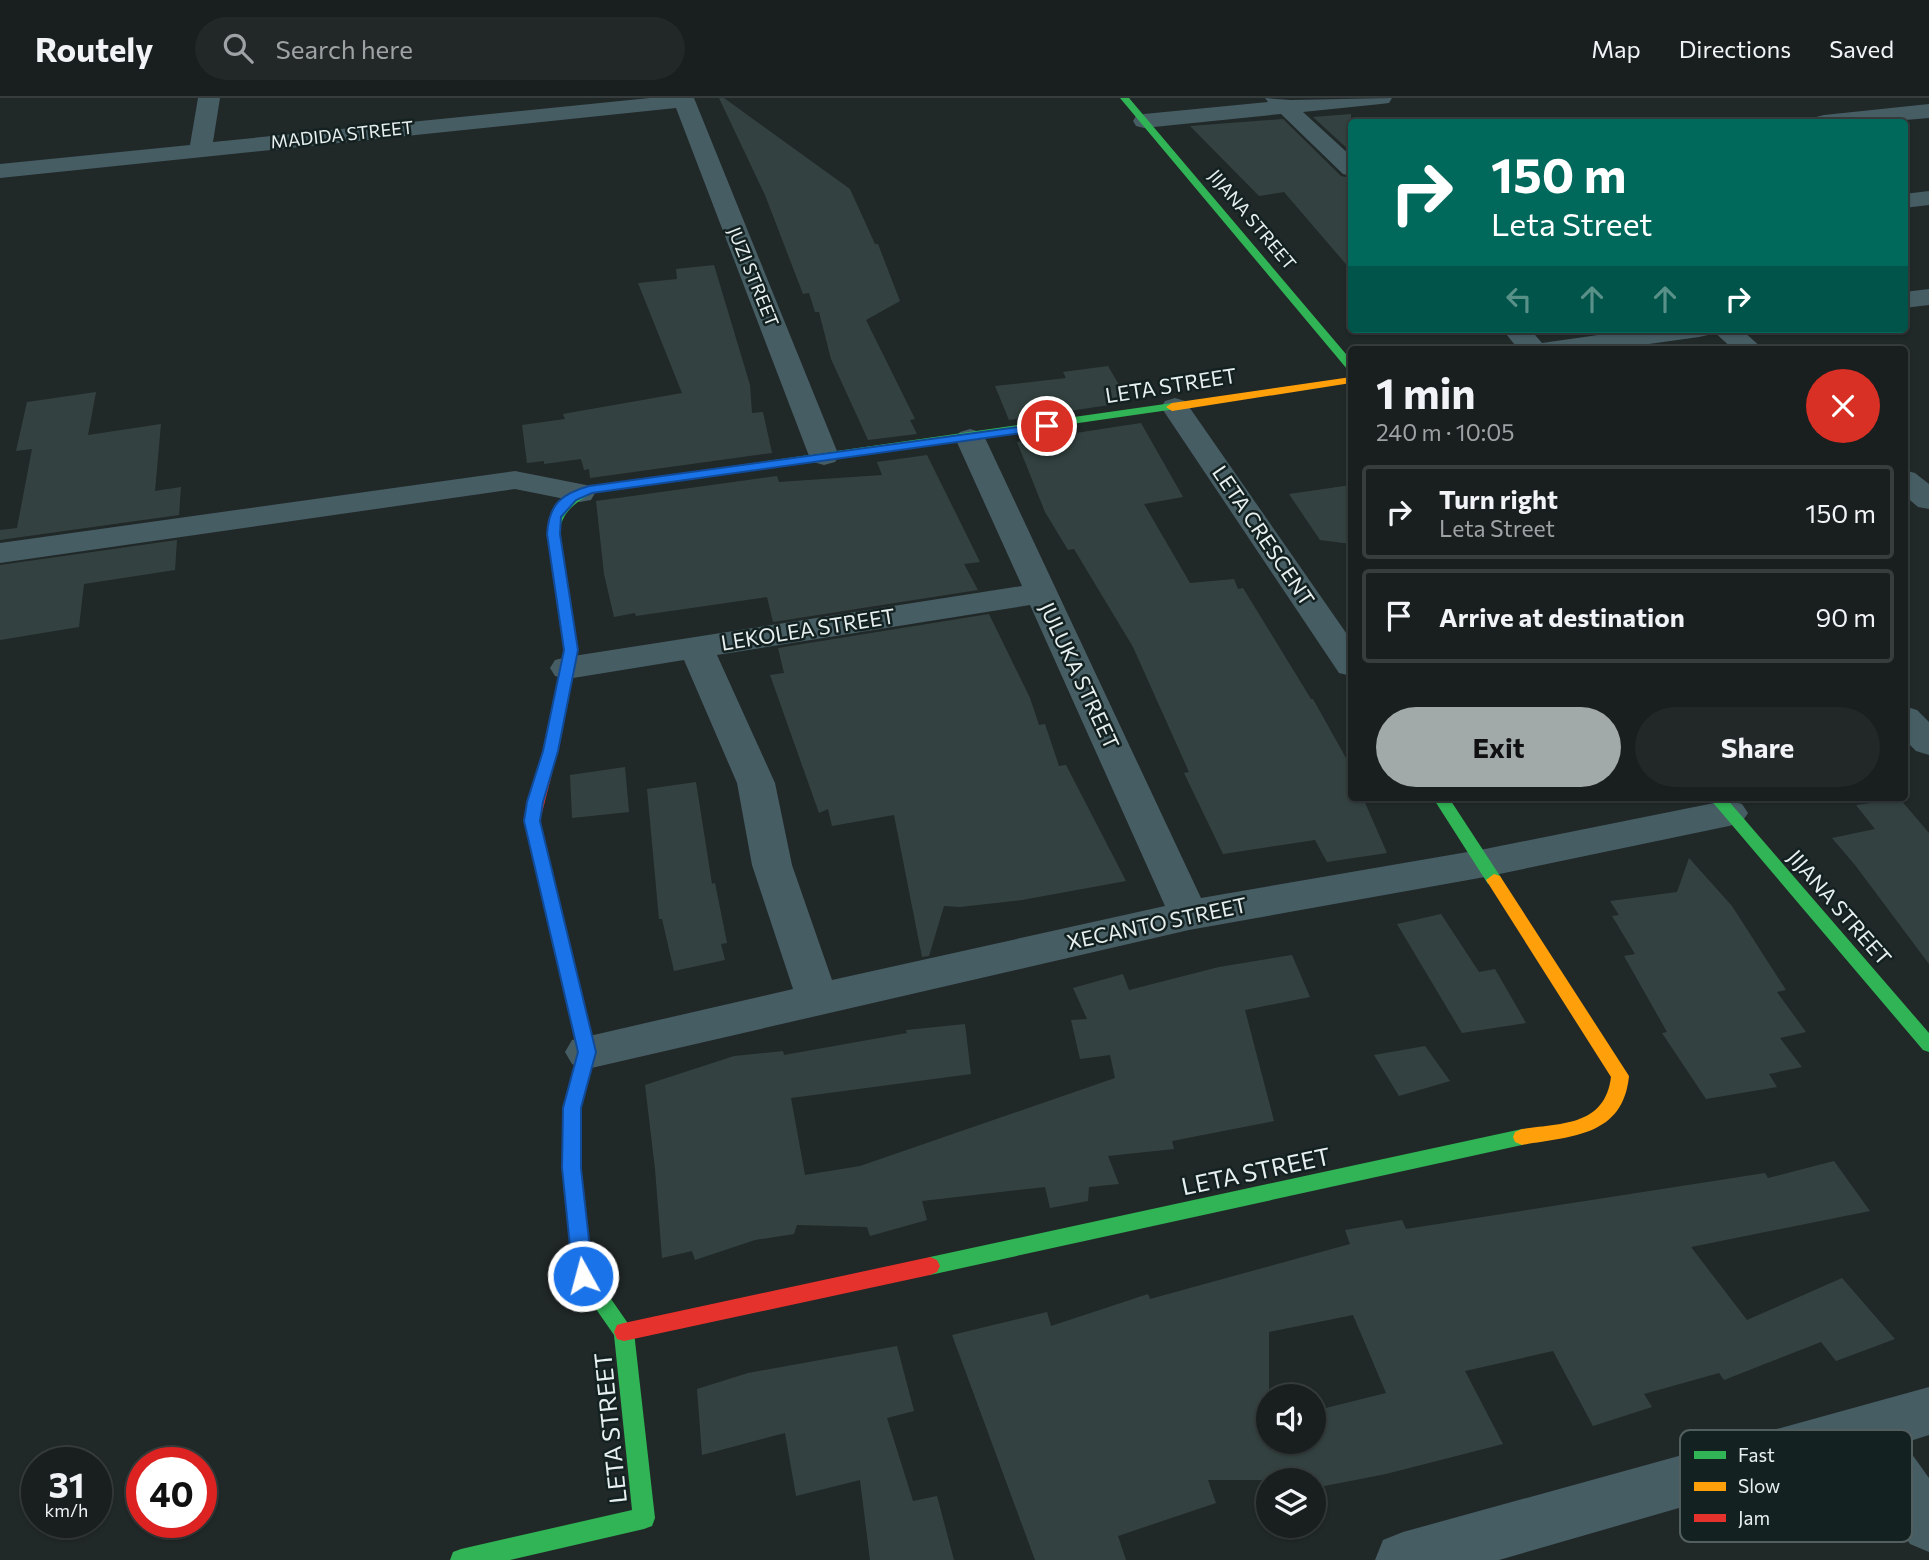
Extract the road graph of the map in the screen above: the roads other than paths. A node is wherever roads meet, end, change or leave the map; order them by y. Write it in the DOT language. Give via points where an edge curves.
graph roads {
  1 [pos="209,98"];
  2 [pos="1124,98"];
  3 [pos="1381,98"];
  4 [pos="683,100"];
  5 [pos="1281,103"];
  6 [pos="512,108"];
  7 [pos="1929,111"];
  8 [pos="1853,119"];
  9 [pos="1144,121"];
  10 [pos="200,150"];
  11 [pos="1348,166"];
  12 [pos="0,171"];
  13 [pos="1929,198"];
  14 [pos="1908,201"];
  15 [pos="1929,297"];
  16 [pos="1908,300"];
  17 [pos="1519,333"];
  18 [pos="1670,333"];
  19 [pos="1730,333"];
  20 [pos="1530,346"];
  21 [pos="1577,346"];
  22 [pos="1745,346"];
  23 [pos="1348,363"];
  24 [pos="1348,380"];
  25 [pos="1175,407"];
  26 [pos="970,438"];
  27 [pos="824,456"];
  28 [pos="1908,483"];
  29 [pos="580,493"];
  30 [pos="1929,500"];
  31 [pos="0,553"];
  32 [pos="1041,593"];
  33 [pos="696,648"];
  34 [pos="1348,661"];
  35 [pos="567,668"];
  36 [pos="1908,722"];
  37 [pos="1929,743"];
  38 [pos="1443,801"];
  39 [pos="1723,805"];
  40 [pos="1485,863"];
  41 [pos="1189,915"];
  42 [pos="818,1000"];
  43 [pos="1929,1045"];
  44 [pos="587,1052"];
  45 [pos="624,1332"];
  46 [pos="1929,1411"];
  47 [pos="1863,1428"];
  48 [pos="1856,1430"];
  49 [pos="1680,1481"];
  50 [pos="1912,1500"];
  51 [pos="1929,1525"];
  52 [pos="461,1560"];
  53 [pos="1403,1560"];
  1 -- 10 [label="street"];
  2 -- 9 [label="street, JIJANA STREET"];
  3 -- 5 [label="street"];
  4 -- 6 [label="street, MADIDA STREET"];
  4 -- 27 [label="street, JUZI STREET"];
  5 -- 9 [label="street"];
  5 -- 11 [label="street"];
  6 -- 10 [label="street, MADIDA STREET"];
  7 -- 8 [label="street"];
  9 -- 23 [label="street, JIJANA STREET"];
  10 -- 12 [label="street, MADIDA STREET"];
  13 -- 14 [label="street"];
  15 -- 16 [label="street"];
  17 -- 20 [label="street"];
  18 -- 21 [label="street"];
  19 -- 22 [label="street"];
  24 -- 25 [label="street, LETA STREET"];
  25 -- 26 [label="street, LETA STREET"];
  25 -- 34 [label="street, LETA CRESCENT"];
  26 -- 27 [label="street, LETA STREET"];
  26 -- 32 [label="street, JULUKA STREET"];
  27 -- 29 [label="street, LETA STREET"];
  28 -- 30 [label="street"];
  29 -- 31 [label="street" via="514,481"];
  29 -- 35 [label="street, LETA STREET" via="562,503 554,517 571,650"];
  32 -- 33 [label="street, LEKOLEA STREET"];
  32 -- 41 [label="street, JULUKA STREET"];
  33 -- 35 [label="street"];
  33 -- 42 [label="street, LEKOLEA STREET" via="756,783 772,865"];
  35 -- 44 [label="street, LETA STREET" via="532,821"];
  36 -- 37 [label="street"];
  38 -- 40 [label="street"];
  39 -- 40 [label="street, XECANTO STREET"];
  39 -- 43 [label="street, JIJANA STREET"];
  40 -- 41 [label="street, XECANTO STREET"];
  40 -- 45 [label="street, LETA STREET" via="1620,1076 1616,1104 1598,1121"];
  41 -- 42 [label="street, XECANTO STREET"];
  42 -- 44 [label="street, XECANTO STREET"];
  44 -- 45 [label="street, LETA STREET" via="572,1108 572,1168 583,1276"];
  45 -- 52 [label="street, LETA STREET" via="644,1518"];
  46 -- 47 [label="street"];
  47 -- 48 [label="street"];
  49 -- 53 [label="street"];
  50 -- 51 [label="street"];
}
